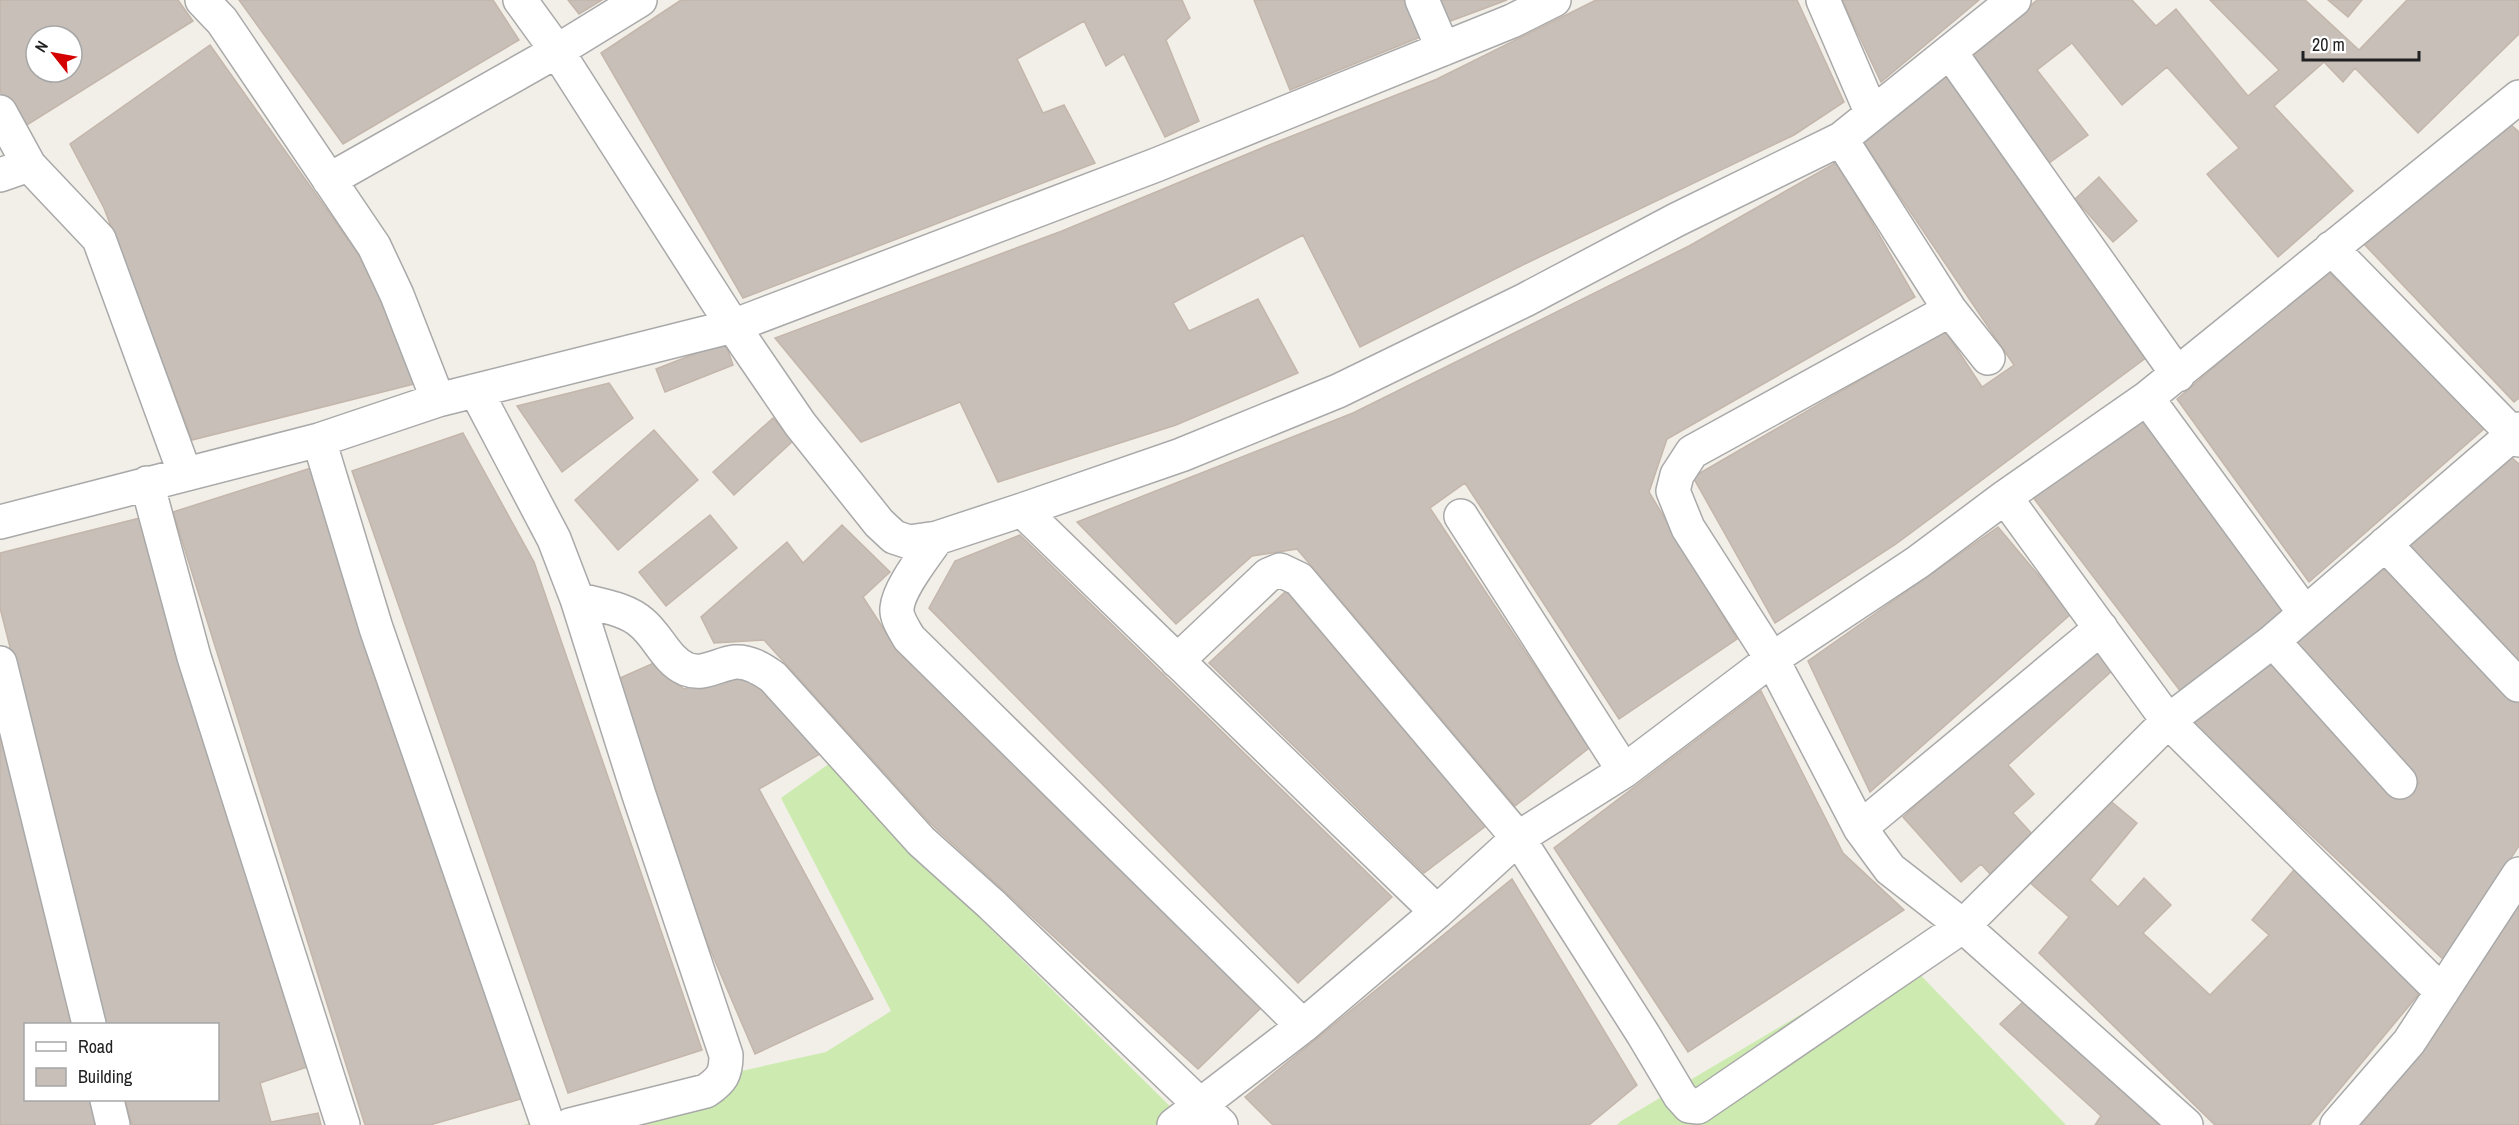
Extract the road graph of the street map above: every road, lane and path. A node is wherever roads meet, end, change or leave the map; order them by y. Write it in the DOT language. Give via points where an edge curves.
graph roads {
  1 [pos="202,0"];
  2 [pos="520,0"];
  3 [pos="640,0"];
  4 [pos="1422,0"];
  5 [pos="1554,0"];
  6 [pos="1822,0"];
  7 [pos="2013,0"];
  8 [pos="1443,49"];
  9 [pos="557,51"];
  10 [pos="1950,52"];
  11 [pos="2516,104"];
  12 [pos="0,112"];
  13 [pos="1872,114"];
  14 [pos="1841,139"];
  15 [pos="14,170"];
  16 [pos="329,180"];
  17 [pos="2331,248"];
  18 [pos="1950,310"];
  19 [pos="733,326"];
  20 [pos="1988,358"];
  21 [pos="2178,375"];
  22 [pos="476,391"];
  23 [pos="2147,398"];
  24 [pos="438,400"];
  25 [pos="2517,435"];
  26 [pos="319,440"];
  27 [pos="185,474"];
  28 [pos="147,483"];
  29 [pos="2006,496"];
  30 [pos="1022,510"];
  31 [pos="1461,516"];
  32 [pos="0,522"];
  33 [pos="937,538"];
  34 [pos="2385,544"];
  35 [pos="577,599"];
  36 [pos="2304,612"];
  37 [pos="2101,628"];
  38 [pos="2273,641"];
  39 [pos="1772,659"];
  40 [pos="1177,661"];
  41 [pos="0,663"];
  42 [pos="2517,685"];
  43 [pos="2168,721"];
  44 [pos="1624,771"];
  45 [pos="2400,782"];
  46 [pos="1860,828"];
  47 [pos="1518,838"];
  48 [pos="2519,874"];
  49 [pos="1437,912"];
  50 [pos="1963,926"];
  51 [pos="2442,992"];
  52 [pos="88,1023"];
  53 [pos="1303,1026"];
  54 [pos="107,1101"];
  55 [pos="1211,1115"];
  56 [pos="113,1125"];
  57 [pos="343,1125"];
  58 [pos="548,1125"];
  59 [pos="570,1125"];
  60 [pos="1174,1125"];
  61 [pos="2186,1125"];
  62 [pos="2337,1125"];
  1 -- 16 [label="street" via="222,21"];
  2 -- 9 [label="street"];
  3 -- 9 [label="street"];
  4 -- 8 [label="street"];
  5 -- 8 [label="street"];
  6 -- 13 [label="street"];
  7 -- 10 [label="street"];
  8 -- 19 [label="street" via="1156,165"];
  9 -- 16 [label="street"];
  9 -- 19 [label="street"];
  10 -- 13 [label="street"];
  10 -- 21 [label="street"];
  11 -- 17 [label="street"];
  12 -- 15 [label="street"];
  13 -- 14 [label="street"];
  14 -- 18 [label="street"];
  14 -- 30 [label="street" via="1338,391 1181,455"];
  15 -- 27 [label="street" via="99,239"];
  16 -- 24 [label="street" via="374,246"];
  17 -- 21 [label="street"];
  17 -- 25 [label="street"];
  18 -- 20 [label="street"];
  18 -- 39 [label="street" via="1692,452 1677,475 1672,491 1688,528"];
  19 -- 22 [label="street"];
  19 -- 33 [label="street" via="800,424 879,523 894,537 909,542"];
  21 -- 23 [label="street"];
  22 -- 24 [label="street"];
  22 -- 35 [label="street" via="554,539"];
  23 -- 29 [label="street"];
  23 -- 36 [label="street"];
  24 -- 26 [label="street"];
  25 -- 34 [label="street"];
  26 -- 27 [label="street"];
  26 -- 58 [label="street" via="376,628"];
  27 -- 28 [label="street"];
  28 -- 32 [label="street"];
  28 -- 57 [label="street" via="195,657"];
  29 -- 37 [label="street"];
  29 -- 39 [label="street" via="1918,562"];
  30 -- 33 [label="street"];
  30 -- 40 [label="street"];
  31 -- 44 [label="street"];
  33 -- 53 [label="street" via="902,592 897,609 909,638"];
  34 -- 36 [label="street"];
  34 -- 42 [label="street"];
  35 -- 55 [label="street" via="633,616 674,662 686,669 699,672 735,662 761,669 773,677 921,841"];
  35 -- 59 [label="street" via="726,1054 726,1071 706,1091"];
  36 -- 38 [label="street"];
  37 -- 43 [label="street"];
  37 -- 46 [label="street"];
  38 -- 43 [label="street"];
  38 -- 45 [label="street"];
  39 -- 44 [label="street"];
  39 -- 46 [label="street"];
  40 -- 47 [label="street" via="1268,575 1281,570 1290,573"];
  40 -- 49 [label="street"];
  41 -- 52 [label="street"];
  43 -- 50 [label="street"];
  43 -- 51 [label="street"];
  44 -- 47 [label="street"];
  46 -- 50 [label="street" via="1890,869"];
  47 -- 49 [label="street"];
  47 -- 50 [label="street" via="1689,1106 1705,1104"];
  48 -- 51 [label="street"];
  49 -- 53 [label="street"];
  50 -- 61 [label="street"];
  51 -- 62 [label="street" via="2409,1042"];
  53 -- 55 [label="street"];
  54 -- 56 [label="street"];
  55 -- 60 [label="street"];
}
